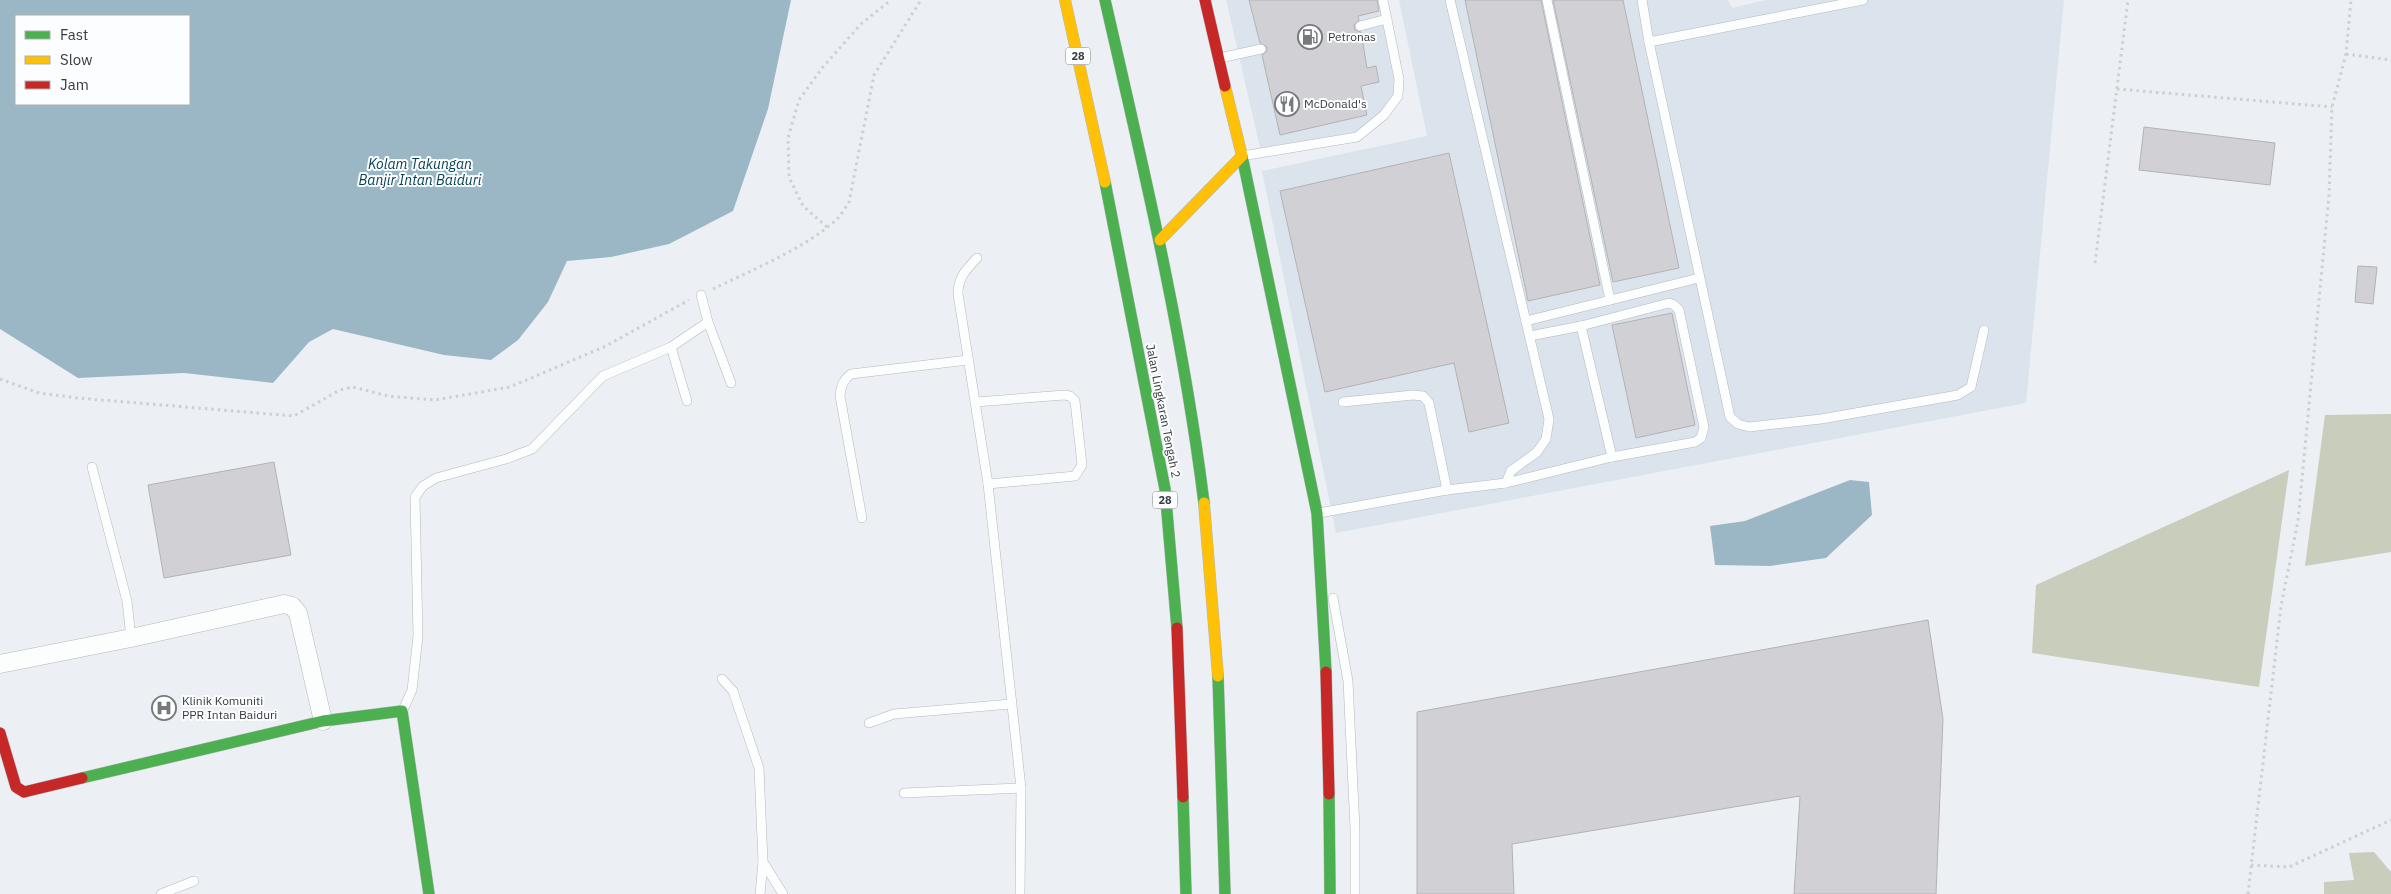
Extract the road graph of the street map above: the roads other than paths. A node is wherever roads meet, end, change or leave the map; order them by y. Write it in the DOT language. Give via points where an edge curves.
graph roads {
  1 [pos="1065,0"];
  2 [pos="1105,0"];
  3 [pos="1204,0"];
  4 [pos="1383,0"];
  5 [pos="1450,0"];
  6 [pos="1547,0"];
  7 [pos="1642,0"];
  8 [pos="1863,0"];
  9 [pos="1387,19"];
  10 [pos="1360,26"];
  11 [pos="1649,42"];
  12 [pos="1261,49"];
  13 [pos="1218,59"];
  14 [pos="1242,156"];
  15 [pos="1160,240"];
  16 [pos="977,258"];
  17 [pos="1699,278"];
  18 [pos="701,295"];
  19 [pos="1610,300"];
  20 [pos="1526,321"];
  21 [pos="708,322"];
  22 [pos="1581,326"];
  23 [pos="1984,330"];
  24 [pos="1530,336"];
  25 [pos="671,347"];
  26 [pos="968,360"];
  27 [pos="731,383"];
  28 [pos="687,401"];
  29 [pos="976,402"];
  30 [pos="1343,402"];
  31 [pos="1612,457"];
  32 [pos="92,467"];
  33 [pos="1506,483"];
  34 [pos="988,484"];
  35 [pos="1446,490"];
  36 [pos="1317,513"];
  37 [pos="862,518"];
  38 [pos="131,638"];
  39 [pos="0,664"];
  40 [pos="722,679"];
  41 [pos="1011,704"];
  42 [pos="402,711"];
  43 [pos="323,721"];
  44 [pos="868,722"];
  45 [pos="0,733"];
  46 [pos="1021,788"];
  47 [pos="904,793"];
  48 [pos="763,862"];
  49 [pos="1185,876"];
  50 [pos="194,881"];
  51 [pos="161,894"];
  52 [pos="429,894"];
  53 [pos="760,894"];
  54 [pos="783,894"];
  55 [pos="1020,894"];
  56 [pos="1178,894"];
  57 [pos="1186,894"];
  58 [pos="1225,894"];
  59 [pos="1330,894"];
  60 [pos="1355,894"];
  1 -- 49 [label="main road, Jalan Lingkaran Tengah 2 / 28" via="1091,112 1164,489 1179,646"];
  2 -- 15 [label="main road, Jalan Lingkaran Tengah 2"];
  3 -- 13 [label="main road"];
  4 -- 9 [label="lane"];
  5 -- 20 [label="lane"];
  6 -- 19 [label="lane"];
  7 -- 11 [label="lane"];
  8 -- 11 [label="lane"];
  9 -- 10 [label="lane"];
  9 -- 14 [label="lane" via="1399,79 1398,96 1384,115 1357,137"];
  11 -- 17 [label="lane"];
  12 -- 13 [label="lane"];
  13 -- 14 [label="main road"];
  14 -- 15 [label="main road"];
  14 -- 36 [label="main road"];
  15 -- 58 [label="main road, Jalan Lingkaran Tengah 2" via="1200,473 1216,631"];
  16 -- 26 [label="lane" via="962,274 958,284"];
  17 -- 19 [label="lane"];
  17 -- 23 [label="lane" via="1730,417 1749,427 1958,396 1971,386"];
  18 -- 21 [label="lane"];
  19 -- 20 [label="lane"];
  20 -- 24 [label="lane"];
  21 -- 25 [label="lane"];
  21 -- 27 [label="lane"];
  22 -- 24 [label="lane"];
  22 -- 31 [label="lane"];
  22 -- 31 [label="lane" via="1669,303 1680,310 1704,427 1701,438 1695,442"];
  24 -- 33 [label="lane" via="1549,419 1546,439 1537,452 1511,471"];
  25 -- 28 [label="lane"];
  25 -- 42 [label="lane" via="603,376 532,449 436,478 423,486 415,497 418,636 412,690"];
  26 -- 29 [label="lane"];
  26 -- 37 [label="lane" via="851,374 845,379 840,396"];
  29 -- 34 [label="lane"];
  29 -- 34 [label="lane" via="1064,394 1074,401 1082,465 1079,473"];
  30 -- 35 [label="lane" via="1423,396 1429,403"];
  31 -- 33 [label="lane"];
  32 -- 38 [label="lane" via="127,601"];
  33 -- 35 [label="lane"];
  34 -- 41 [label="lane"];
  35 -- 36 [label="lane"];
  36 -- 59 [label="main road" via="1328,703"];
  36 -- 60 [label="lane" via="1348,681"];
  38 -- 39 [label="street"];
  38 -- 43 [label="street" via="284,604 292,606 298,612"];
  40 -- 48 [label="lane" via="733,691 759,768"];
  41 -- 44 [label="lane" via="894,714"];
  41 -- 46 [label="lane"];
  42 -- 43 [label="main road"];
  42 -- 52 [label="main road"];
  43 -- 45 [label="main road" via="24,792 16,787"];
  46 -- 47 [label="lane"];
  46 -- 55 [label="lane"];
  48 -- 53 [label="lane"];
  48 -- 54 [label="lane"];
  49 -- 56 [label="main road"];
  49 -- 57 [label="main road, Jalan Lingkaran Tengah 2 / 28"];
  50 -- 51 [label="lane"];
}
